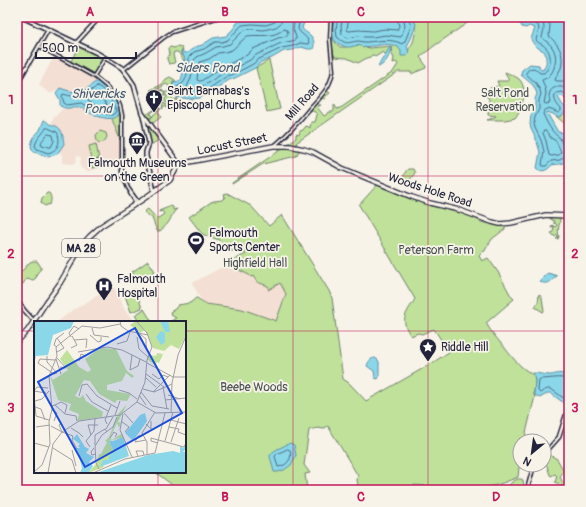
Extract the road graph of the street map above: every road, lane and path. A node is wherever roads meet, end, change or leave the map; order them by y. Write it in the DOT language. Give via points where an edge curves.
graph roads {
  1 [pos="22,17"];
  2 [pos="100,17"];
  3 [pos="219,17"];
  4 [pos="331,17"];
  5 [pos="49,29"];
  6 [pos="76,42"];
  7 [pos="39,46"];
  8 [pos="105,57"];
  9 [pos="123,70"];
  10 [pos="94,76"];
  11 [pos="17,84"];
  12 [pos="142,113"];
  13 [pos="146,118"];
  14 [pos="145,124"];
  15 [pos="274,146"];
  16 [pos="290,146"];
  17 [pos="178,164"];
  18 [pos="152,193"];
  19 [pos="137,203"];
  20 [pos="569,216"];
  21 [pos="17,300"];
  22 [pos="34,321"];
  23 [pos="17,342"];
  24 [pos="569,410"];
  25 [pos="552,445"];
  26 [pos="532,473"];
  27 [pos="17,487"];
  28 [pos="20,490"];
  29 [pos="527,490"];
  1 -- 5 [label="main road"];
  2 -- 6 [label="main road"];
  3 -- 9 [label="street" via="172,32"];
  4 -- 15 [label="street, Mill Road" via="331,81"];
  5 -- 6 [label="main road"];
  5 -- 7 [label="main road"];
  6 -- 8 [label="main road"];
  7 -- 10 [label="street"];
  7 -- 11 [label="main road"];
  8 -- 9 [label="main road"];
  8 -- 10 [label="street"];
  9 -- 12 [label="main road" via="134,86"];
  10 -- 19 [label="street" via="110,90 120,105 123,176"];
  12 -- 13 [label="main road"];
  12 -- 14 [label="main road"];
  13 -- 14 [label="main road"];
  13 -- 17 [label="main road"];
  14 -- 18 [label="main road" via="149,143 146,156"];
  15 -- 16 [label="highway, Locust Street"];
  15 -- 17 [label="highway, Locust Street"];
  16 -- 20 [label="highway, Woods Hole Road" via="311,151 342,168 417,199 494,223 511,223 546,214"];
  17 -- 18 [label="highway, MA 28" via="171,179"];
  18 -- 19 [label="highway, MA 28"];
  19 -- 22 [label="highway, MA 28" via="100,226 90,236"];
  21 -- 22 [label="main road"];
  22 -- 23 [label="highway, MA 28"];
  24 -- 25 [label="main road" via="559,438"];
  26 -- 29 [label="main road"];
  27 -- 28 [label="main road"];
}
